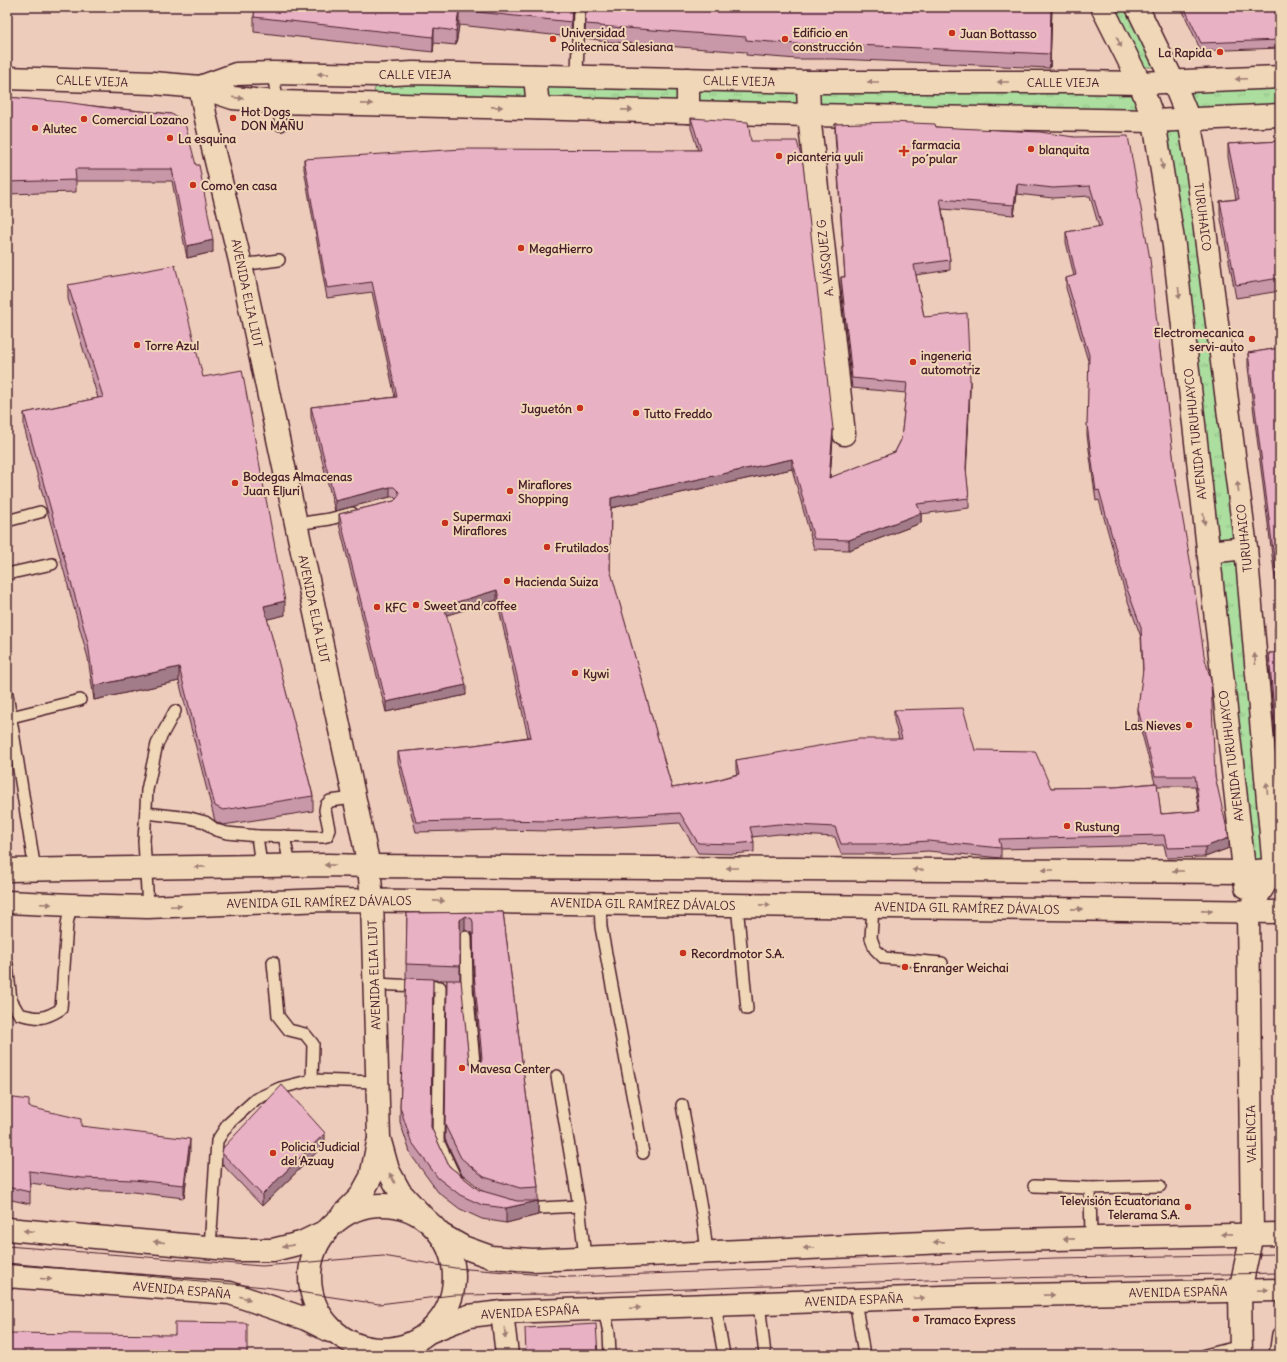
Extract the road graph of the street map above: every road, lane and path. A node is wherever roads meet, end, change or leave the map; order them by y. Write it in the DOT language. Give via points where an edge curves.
graph roads {
  1 [pos="579,7"];
  2 [pos="1102,7"];
  3 [pos="1137,7"];
  4 [pos="273,73"];
  5 [pos="535,76"];
  6 [pos="576,76"];
  7 [pos="1280,77"];
  8 [pos="7,78"];
  9 [pos="688,80"];
  10 [pos="808,82"];
  11 [pos="1173,82"];
  12 [pos="1140,83"];
  13 [pos="200,87"];
  14 [pos="277,102"];
  15 [pos="538,108"];
  16 [pos="688,112"];
  17 [pos="809,115"];
  18 [pos="1280,115"];
  19 [pos="1189,120"];
  20 [pos="1154,121"];
  21 [pos="281,125"];
  22 [pos="279,260"];
  23 [pos="241,265"];
  24 [pos="844,434"];
  25 [pos="361,511"];
  26 [pos="40,512"];
  27 [pos="7,521"];
  28 [pos="296,524"];
  29 [pos="1246,548"];
  30 [pos="1208,552"];
  31 [pos="52,564"];
  32 [pos="7,574"];
  33 [pos="7,694"];
  34 [pos="80,700"];
  35 [pos="175,711"];
  36 [pos="11,717"];
  37 [pos="353,798"];
  38 [pos="146,813"];
  39 [pos="257,836"];
  40 [pos="284,836"];
  41 [pos="261,865"];
  42 [pos="290,865"];
  43 [pos="369,866"];
  44 [pos="146,868"];
  45 [pos="1277,869"];
  46 [pos="7,870"];
  47 [pos="35,870"];
  48 [pos="1245,872"];
  49 [pos="372,901"];
  50 [pos="7,902"];
  51 [pos="600,903"];
  52 [pos="71,905"];
  53 [pos="737,905"];
  54 [pos="148,907"];
  55 [pos="873,907"];
  56 [pos="1248,912"];
  57 [pos="1280,912"];
  58 [pos="466,937"];
  59 [pos="273,962"];
  60 [pos="942,962"];
  61 [pos="7,964"];
  62 [pos="374,984"];
  63 [pos="440,987"];
  64 [pos="467,988"];
  65 [pos="747,1009"];
  66 [pos="475,1073"];
  67 [pos="557,1076"];
  68 [pos="312,1080"];
  69 [pos="377,1082"];
  70 [pos="682,1105"];
  71 [pos="379,1138"];
  72 [pos="643,1153"];
  73 [pos="465,1186"];
  74 [pos="1034,1186"];
  75 [pos="1160,1186"];
  76 [pos="1090,1188"];
  77 [pos="579,1206"];
  78 [pos="511,1207"];
  79 [pos="332,1225"];
  80 [pos="433,1226"];
  81 [pos="7,1229"];
  82 [pos="1252,1234"];
  83 [pos="1280,1234"];
  84 [pos="1091,1238"];
  85 [pos="210,1247"];
  86 [pos="707,1252"];
  87 [pos="585,1257"];
  88 [pos="7,1276"];
  89 [pos="1280,1290"];
  90 [pos="1240,1291"];
  91 [pos="855,1300"];
  92 [pos="759,1304"];
  93 [pos="715,1305"];
  94 [pos="604,1309"];
  95 [pos="502,1312"];
  96 [pos="432,1331"];
  97 [pos="1280,1333"];
  98 [pos="347,1341"];
  99 [pos="1241,1350"];
  100 [pos="507,1355"];
  101 [pos="610,1355"];
  102 [pos="724,1355"];
  103 [pos="765,1355"];
  104 [pos="864,1355"];
  105 [pos="1205,1355"];
  106 [pos="1275,1355"];
  1 -- 6 [label="lane"];
  2 -- 12 [label="main road, AVENIDA TURUHUAYCO, one-way"];
  3 -- 11 [label="main road"];
  5 -- 4 [label="main road, CALLE VIEJA, one-way"];
  4 -- 13 [label="main road, CALLE VIEJA" via="236,74"];
  4 -- 14 [label="lane"];
  5 -- 6 [label="main road, CALLE VIEJA"];
  5 -- 15 [label="main road"];
  6 -- 9 [label="main road, CALLE VIEJA"];
  7 -- 11 [label="main road, CALLE VIEJA, one-way"];
  8 -- 13 [label="main road, CALLE VIEJA"];
  9 -- 10 [label="main road, CALLE VIEJA"];
  9 -- 16 [label="main road"];
  12 -- 10 [label="main road, CALLE VIEJA, one-way"];
  10 -- 17 [label="main road, A. VÁSQUEZ G"];
  11 -- 12 [label="main road, CALLE VIEJA"];
  11 -- 19 [label="main road"];
  12 -- 20 [label="main road, AVENIDA TURUHUAYCO"];
  13 -- 14 [label="main road, CALLE VIEJA, one-way" via="233,98"];
  13 -- 23 [label="main road, AVENIDA ELIA LIUT"];
  14 -- 15 [label="main road, CALLE VIEJA, one-way"];
  14 -- 21 [label="lane"];
  15 -- 16 [label="main road, CALLE VIEJA, one-way"];
  16 -- 17 [label="main road, CALLE VIEJA"];
  17 -- 20 [label="main road, CALLE VIEJA"];
  17 -- 24 [label="main road, A. VÁSQUEZ G"];
  18 -- 19 [label="main road, CALLE VIEJA"];
  19 -- 20 [label="main road, CALLE VIEJA"];
  29 -- 19 [label="main road, TURUHAICO, one-way"];
  20 -- 30 [label="main road, AVENIDA TURUHUAYCO, one-way" via="1174,246"];
  22 -- 23 [label="lane"];
  23 -- 28 [label="main road, AVENIDA ELIA LIUT"];
  25 -- 28 [label="lane"];
  26 -- 27 [label="lane"];
  28 -- 37 [label="main road, AVENIDA ELIA LIUT"];
  29 -- 30 [label="main road"];
  45 -- 29 [label="main road, TURUHAICO, one-way"];
  30 -- 48 [label="main road, AVENIDA TURUHUAYCO"];
  31 -- 32 [label="lane"];
  33 -- 36 [label="lane"];
  34 -- 36 [label="lane"];
  35 -- 38 [label="lane" via="157,744 147,790"];
  36 -- 47 [label="lane"];
  37 -- 40 [label="lane" via="330,801 326,805 329,829 327,836"];
  37 -- 43 [label="main road, AVENIDA ELIA LIUT"];
  38 -- 39 [label="lane" via="190,818 227,833"];
  38 -- 44 [label="lane"];
  39 -- 40 [label="lane"];
  39 -- 41 [label="lane"];
  40 -- 42 [label="lane"];
  41 -- 42 [label="main road"];
  41 -- 44 [label="main road, one-way"];
  43 -- 42 [label="main road, one-way"];
  48 -- 43 [label="main road, one-way"];
  43 -- 49 [label="main road, AVENIDA ELIA LIUT"];
  44 -- 47 [label="main road"];
  44 -- 54 [label="lane"];
  45 -- 48 [label="main road"];
  45 -- 56 [label="main road"];
  46 -- 47 [label="main road"];
  48 -- 56 [label="main road"];
  49 -- 51 [label="main road, AVENIDA GIL RAMÍREZ DÁVALOS, one-way"];
  54 -- 49 [label="main road, AVENIDA GIL RAMÍREZ DÁVALOS, one-way" via="326,900"];
  49 -- 62 [label="main road, AVENIDA ELIA LIUT"];
  50 -- 52 [label="main road, AVENIDA GIL RAMÍREZ DÁVALOS, one-way"];
  51 -- 53 [label="main road, AVENIDA GIL RAMÍREZ DÁVALOS"];
  51 -- 72 [label="lane" via="601,927"];
  52 -- 54 [label="main road, AVENIDA GIL RAMÍREZ DÁVALOS"];
  52 -- 61 [label="lane" via="60,1009 47,1017 33,1018 19,1014 11,1000"];
  53 -- 55 [label="main road, AVENIDA GIL RAMÍREZ DÁVALOS, one-way"];
  53 -- 65 [label="lane"];
  55 -- 56 [label="main road, AVENIDA GIL RAMÍREZ DÁVALOS, one-way"];
  55 -- 60 [label="lane" via="871,938 875,949 884,958"];
  56 -- 57 [label="main road, AVENIDA GIL RAMÍREZ DÁVALOS"];
  56 -- 82 [label="main road, VALENCIA"];
  58 -- 64 [label="lane"];
  59 -- 68 [label="lane" via="278,1016 289,1030 305,1034 313,1044"];
  62 -- 63 [label="lane"];
  62 -- 69 [label="main road, AVENIDA ELIA LIUT"];
  63 -- 64 [label="lane"];
  63 -- 73 [label="lane" via="438,1141 455,1177"];
  64 -- 66 [label="lane"];
  67 -- 77 [label="lane"];
  68 -- 69 [label="lane"];
  68 -- 85 [label="lane" via="280,1088 256,1099 228,1124 216,1142"];
  69 -- 71 [label="main road, AVENIDA ELIA LIUT"];
  70 -- 86 [label="lane"];
  71 -- 79 [label="main road, AVENIDA ELIA LIUT" via="371,1177 360,1197"];
  80 -- 71 [label="main road, AVENIDA ELIA LIUT, one-way" via="400,1192 388,1170"];
  74 -- 76 [label="lane"];
  75 -- 76 [label="lane"];
  76 -- 84 [label="lane"];
  77 -- 78 [label="lane" via="519,1209"];
  77 -- 87 [label="lane"];
  79 -- 80 [label="main road" via="360,1208 383,1205 405,1208"];
  79 -- 85 [label="main road, one-way" via="301,1243 273,1250"];
  79 -- 98 [label="main road" via="316,1247 310,1262 310,1294 318,1312 330,1328"];
  80 -- 87 [label="main road" via="463,1247 491,1257 532,1260"];
  80 -- 96 [label="main road" via="450,1253 455,1268 453,1295 445,1314"];
  85 -- 81 [label="main road, one-way"];
  82 -- 83 [label="main road"];
  82 -- 84 [label="main road, one-way"];
  82 -- 90 [label="main road, VALENCIA"];
  84 -- 86 [label="main road, one-way"];
  86 -- 87 [label="main road"];
  88 -- 98 [label="main road, AVENIDA ESPAÑA, one-way" via="230,1293 306,1318"];
  90 -- 89 [label="main road, AVENIDA ESPAÑA, one-way"];
  91 -- 90 [label="main road, AVENIDA ESPAÑA, one-way"];
  90 -- 99 [label="main road, VALENCIA"];
  91 -- 92 [label="main road, AVENIDA ESPAÑA"];
  91 -- 104 [label="lane"];
  92 -- 93 [label="main road, AVENIDA ESPAÑA"];
  92 -- 103 [label="lane"];
  94 -- 93 [label="main road, AVENIDA ESPAÑA, one-way"];
  93 -- 102 [label="lane"];
  94 -- 95 [label="main road, AVENIDA ESPAÑA"];
  94 -- 101 [label="lane"];
  95 -- 96 [label="main road, AVENIDA ESPAÑA" via="469,1316"];
  95 -- 100 [label="main road, one-way"];
  96 -- 98 [label="main road" via="413,1343 391,1350 368,1348"];
  97 -- 106 [label="lane"];
  99 -- 105 [label="lane"];
}
